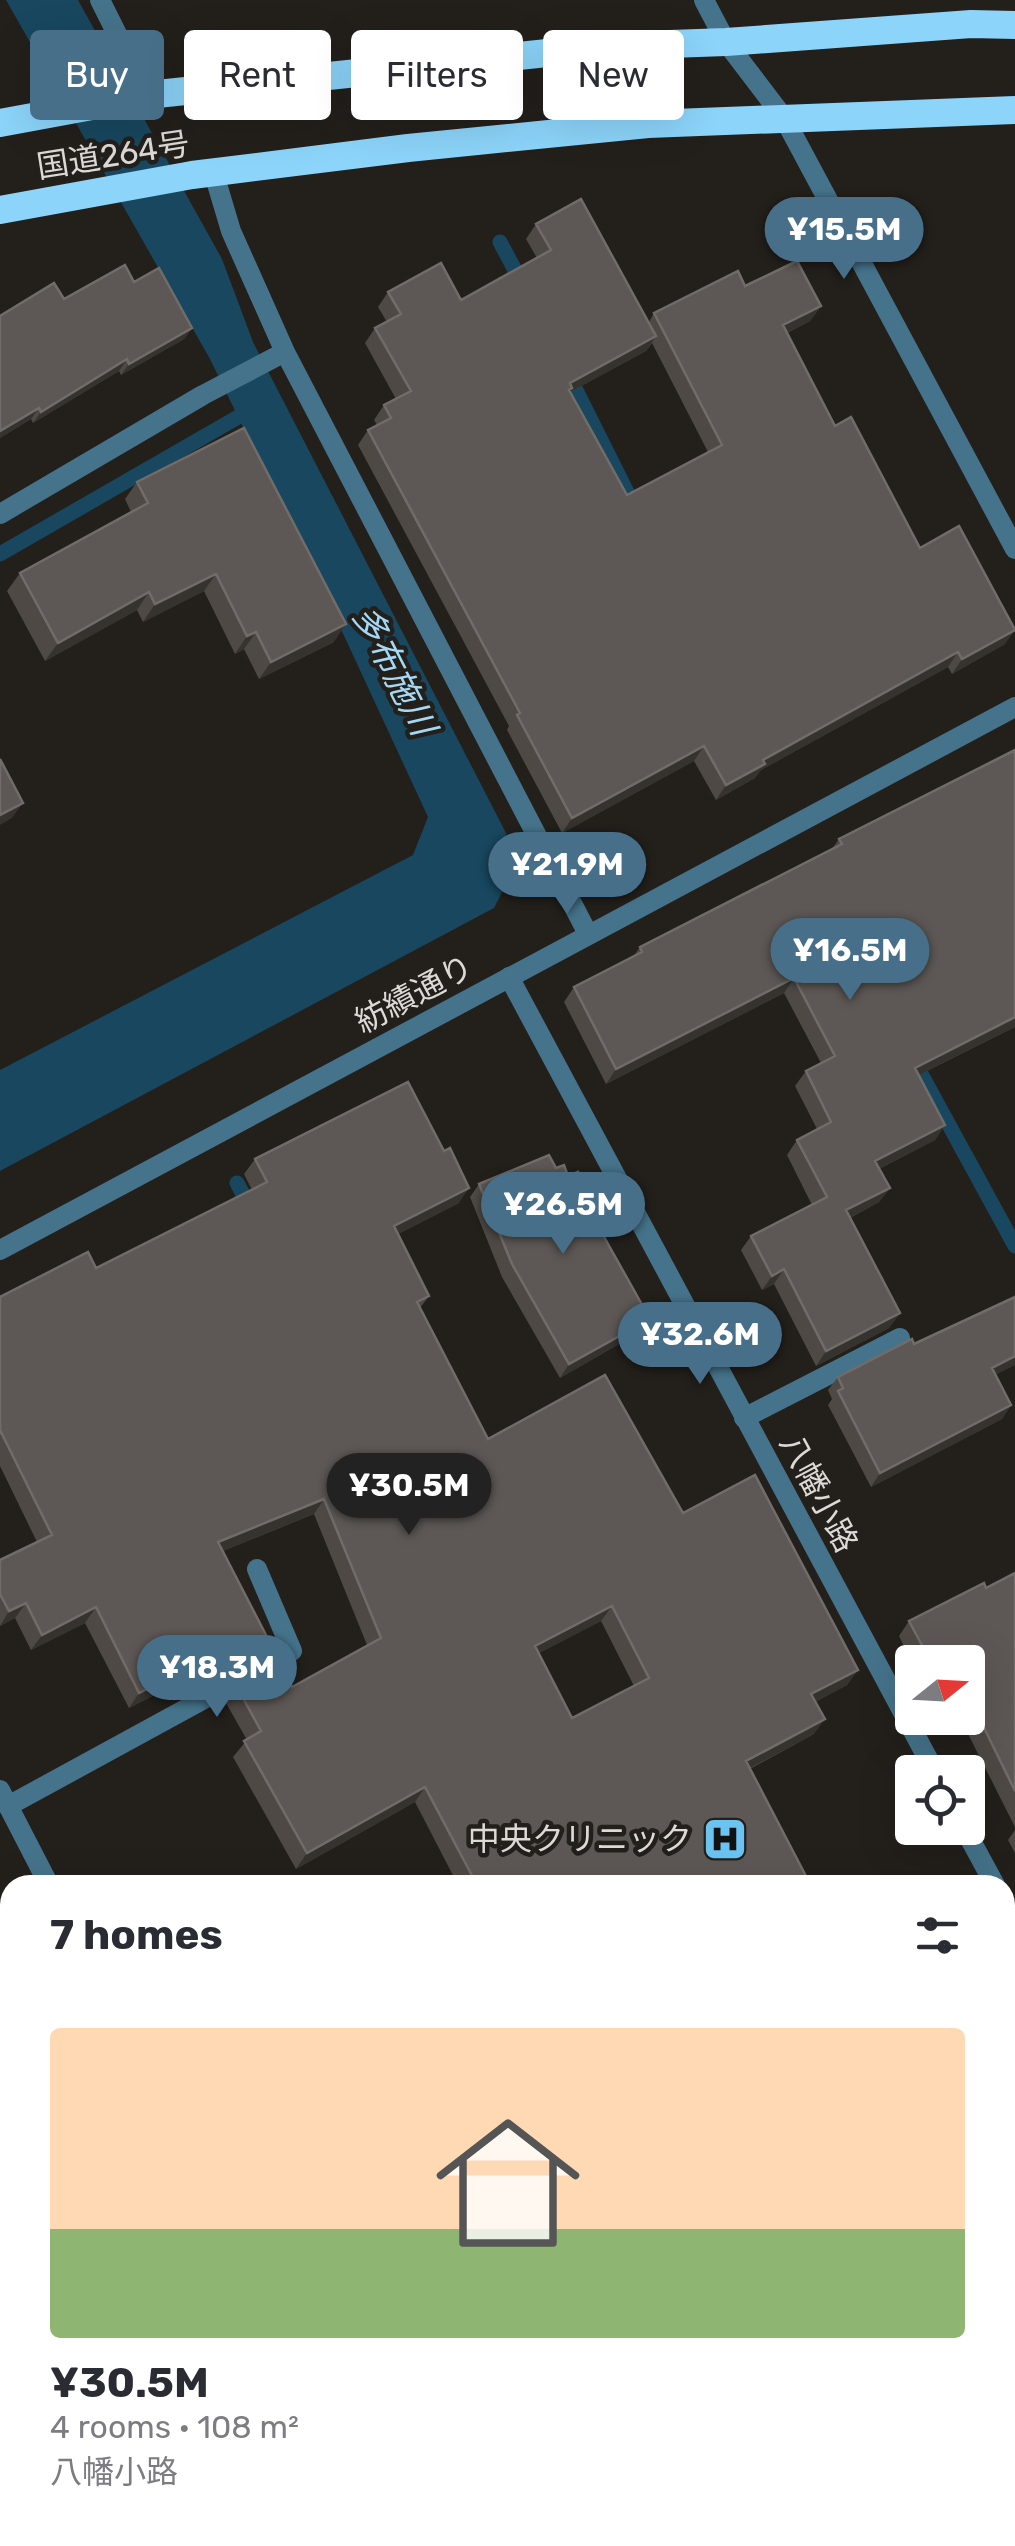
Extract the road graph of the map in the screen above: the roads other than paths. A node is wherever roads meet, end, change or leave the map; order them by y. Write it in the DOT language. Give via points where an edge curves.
graph roads {
  1 [pos="100,0"];
  2 [pos="704,0"];
  3 [pos="1015,25"];
  4 [pos="115,30"];
  5 [pos="726,42"];
  6 [pos="164,93"];
  7 [pos="1015,110"];
  8 [pos="30,116"];
  9 [pos="784,118"];
  10 [pos="0,122"];
  11 [pos="203,175"];
  12 [pos="0,210"];
  13 [pos="285,352"];
  14 [pos="0,514"];
  15 [pos="1015,549"];
  16 [pos="1015,707"];
  17 [pos="588,934"];
  18 [pos="509,977"];
  19 [pos="0,1250"];
  20 [pos="900,1338"];
  21 [pos="744,1418"];
  22 [pos="257,1570"];
  23 [pos="926,1755"];
  24 [pos="4,1798"];
  25 [pos="973,1845"];
  26 [pos="44,1875"];
  27 [pos="990,1875"];
  1 -- 4 [label="street"];
  2 -- 5 [label="street"];
  3 -- 5 [label="highway, 国道264号"];
  5 -- 6 [label="highway, 国道264号" via="614,46"];
  5 -- 9 [label="street"];
  7 -- 9 [label="highway, 国道264号"];
  8 -- 10 [label="highway, 国道264号"];
  9 -- 11 [label="highway, 国道264号" via="648,124"];
  9 -- 15 [label="street"];
  11 -- 12 [label="highway, 国道264号"];
  11 -- 13 [label="street"];
  13 -- 14 [label="street"];
  13 -- 17 [label="street"];
  16 -- 17 [label="street, 紡績通り"];
  17 -- 18 [label="street, 紡績通り"];
  18 -- 19 [label="street, 紡績通り"];
  18 -- 21 [label="street, 八幡小路"];
  20 -- 21 [label="street"];
  21 -- 23 [label="street, 八幡小路"];
  22 -- 24 [label="street" via="292,1651"];
  24 -- 26 [label="street"];
  25 -- 27 [label="street"];
}
